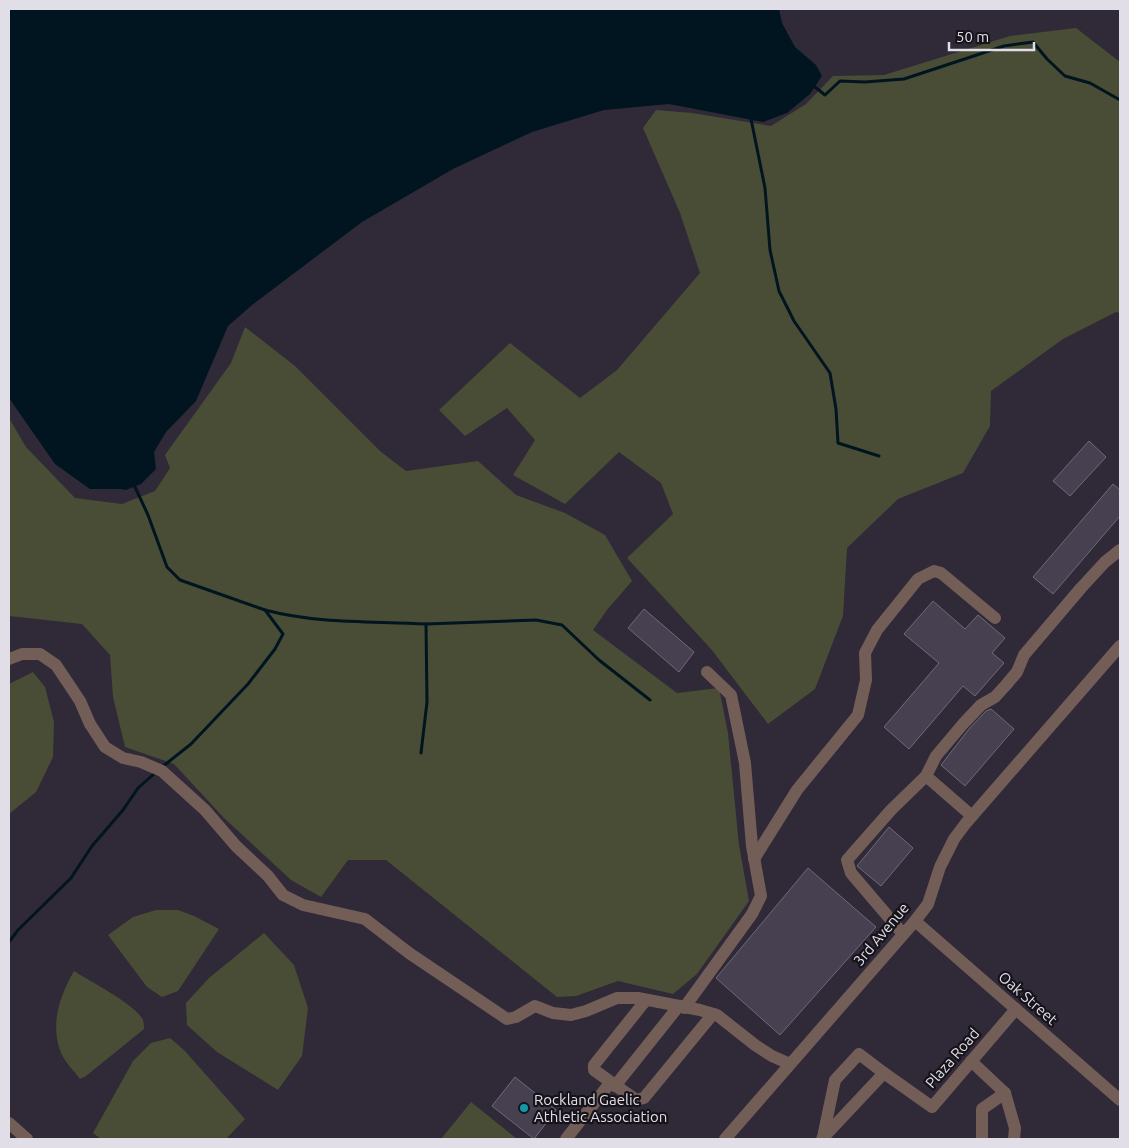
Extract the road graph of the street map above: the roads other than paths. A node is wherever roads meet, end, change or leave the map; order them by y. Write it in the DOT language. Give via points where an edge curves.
graph roads {
  1 [pos="1120,550"];
  2 [pos="994,618"];
  3 [pos="1120,646"];
  4 [pos="9,659"];
  5 [pos="707,672"];
  6 [pos="926,776"];
  7 [pos="972,816"];
  8 [pos="754,859"];
  9 [pos="915,922"];
  10 [pos="904,934"];
  11 [pos="646,1000"];
  12 [pos="681,1007"];
  13 [pos="1016,1009"];
  14 [pos="713,1014"];
  15 [pos="971,1061"];
  16 [pos="790,1064"];
  17 [pos="884,1073"];
  18 [pos="612,1084"];
  19 [pos="1005,1093"];
  20 [pos="1120,1100"];
  21 [pos="9,1123"];
  22 [pos="26,1139"];
  23 [pos="566,1139"];
  24 [pos="725,1139"];
  25 [pos="822,1139"];
  26 [pos="982,1139"];
  27 [pos="1014,1139"];
  1 -- 6 [label="street" via="1105,562 1024,655 1017,672 1006,685 963,724 936,756"];
  2 -- 8 [label="street" via="942,573 934,571 918,579 878,630 865,653 866,680 858,715 797,790"];
  3 -- 7 [label="street, 3rd Avenue"];
  4 -- 11 [label="street" via="22,654 40,654 56,665 80,700 104,747 123,758 162,771 205,810 283,895 303,905 365,919 507,1019 535,1006 552,1013 571,1015 617,998"];
  5 -- 8 [label="street" via="731,695 745,763"];
  6 -- 7 [label="street"];
  6 -- 10 [label="street" via="891,810 848,860 851,873"];
  7 -- 9 [label="street, 3rd Avenue" via="954,839 940,867 928,904"];
  8 -- 12 [label="street" via="761,896 752,914"];
  9 -- 10 [label="street, 3rd Avenue"];
  9 -- 13 [label="street, Oak Street"];
  10 -- 16 [label="street, 3rd Avenue"];
  11 -- 12 [label="street"];
  11 -- 18 [label="street" via="594,1065 594,1070"];
  12 -- 14 [label="street"];
  12 -- 18 [label="street"];
  13 -- 15 [label="street, Plaza Road"];
  13 -- 20 [label="street, Oak Street"];
  14 -- 16 [label="street" via="755,1045"];
  14 -- 18 [label="street" via="644,1098 636,1100"];
  15 -- 17 [label="street, Plaza Road" via="932,1106"];
  15 -- 19 [label="street"];
  16 -- 24 [label="street, 3rd Avenue"];
  17 -- 25 [label="street"];
  17 -- 25 [label="street" via="859,1054 835,1080"];
  18 -- 23 [label="street"];
  19 -- 26 [label="street" via="982,1109"];
  19 -- 27 [label="street" via="1015,1128"];
  21 -- 22 [label="street"];
}
